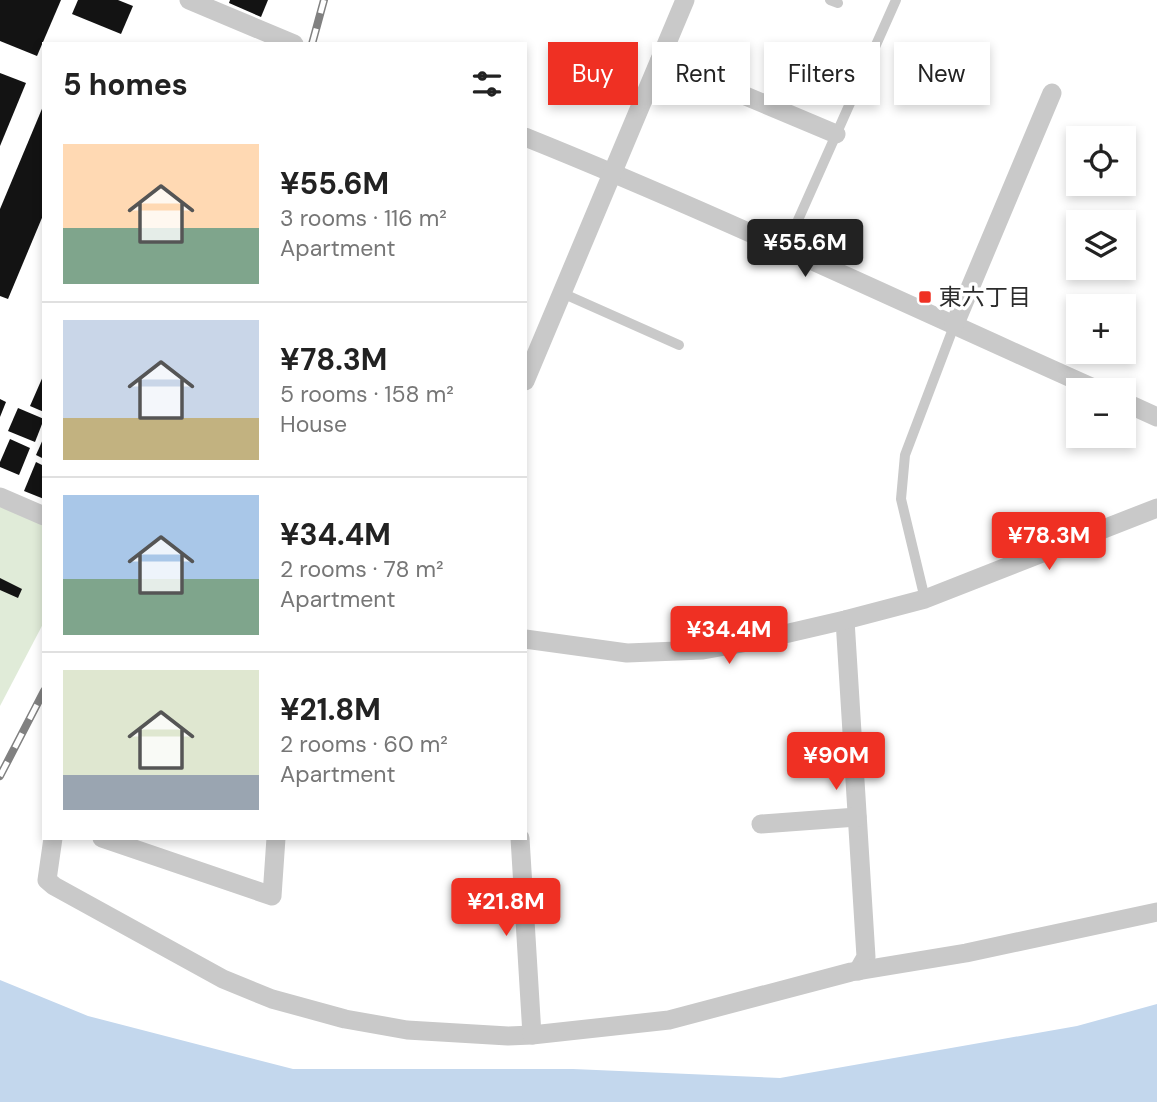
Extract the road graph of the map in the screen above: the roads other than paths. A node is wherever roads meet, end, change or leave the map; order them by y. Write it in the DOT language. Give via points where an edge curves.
graph roads {
  1 [pos="189,0"];
  2 [pos="685,0"];
  3 [pos="896,0"];
  4 [pos="289,42"];
  5 [pos="668,42"];
  6 [pos="652,79"];
  7 [pos="1052,93"];
  8 [pos="750,98"];
  9 [pos="836,134"];
  10 [pos="527,138"];
  11 [pos="612,172"];
  12 [pos="786,247"];
  13 [pos="562,293"];
  14 [pos="954,326"];
  15 [pos="678,345"];
  16 [pos="527,375"];
  17 [pos="1071,378"];
  18 [pos="1136,407"];
  19 [pos="1157,417"];
  20 [pos="0,497"];
  21 [pos="1157,508"];
  22 [pos="30,515"];
  23 [pos="925,599"];
  24 [pos="845,620"];
  25 [pos="527,639"];
  26 [pos="857,817"];
  27 [pos="761,824"];
  28 [pos="53,840"];
  29 [pos="108,840"];
  30 [pos="276,840"];
  31 [pos="520,840"];
  32 [pos="1157,912"];
  33 [pos="858,971"];
  34 [pos="533,1035"];
  1 -- 4 [label="street"];
  2 -- 5 [label="street"];
  3 -- 9 [label="lane"];
  6 -- 11 [label="street"];
  7 -- 14 [label="street"];
  8 -- 9 [label="street"];
  9 -- 12 [label="lane"];
  10 -- 11 [label="street"];
  11 -- 12 [label="street"];
  11 -- 13 [label="street"];
  12 -- 14 [label="street"];
  13 -- 15 [label="lane"];
  13 -- 16 [label="street"];
  14 -- 17 [label="street"];
  14 -- 23 [label="lane" via="905,455 901,499"];
  18 -- 19 [label="street"];
  20 -- 22 [label="street"];
  21 -- 23 [label="street"];
  23 -- 24 [label="street"];
  24 -- 25 [label="street" via="703,650 626,653"];
  24 -- 26 [label="street"];
  26 -- 27 [label="street"];
  26 -- 33 [label="street" via="866,957"];
  28 -- 34 [label="street" via="47,880 54,886 222,979 272,999 345,1019 408,1030"];
  29 -- 30 [label="street" via="272,896"];
  31 -- 34 [label="street"];
  32 -- 33 [label="street"];
  33 -- 34 [label="street" via="669,1020"];
}
